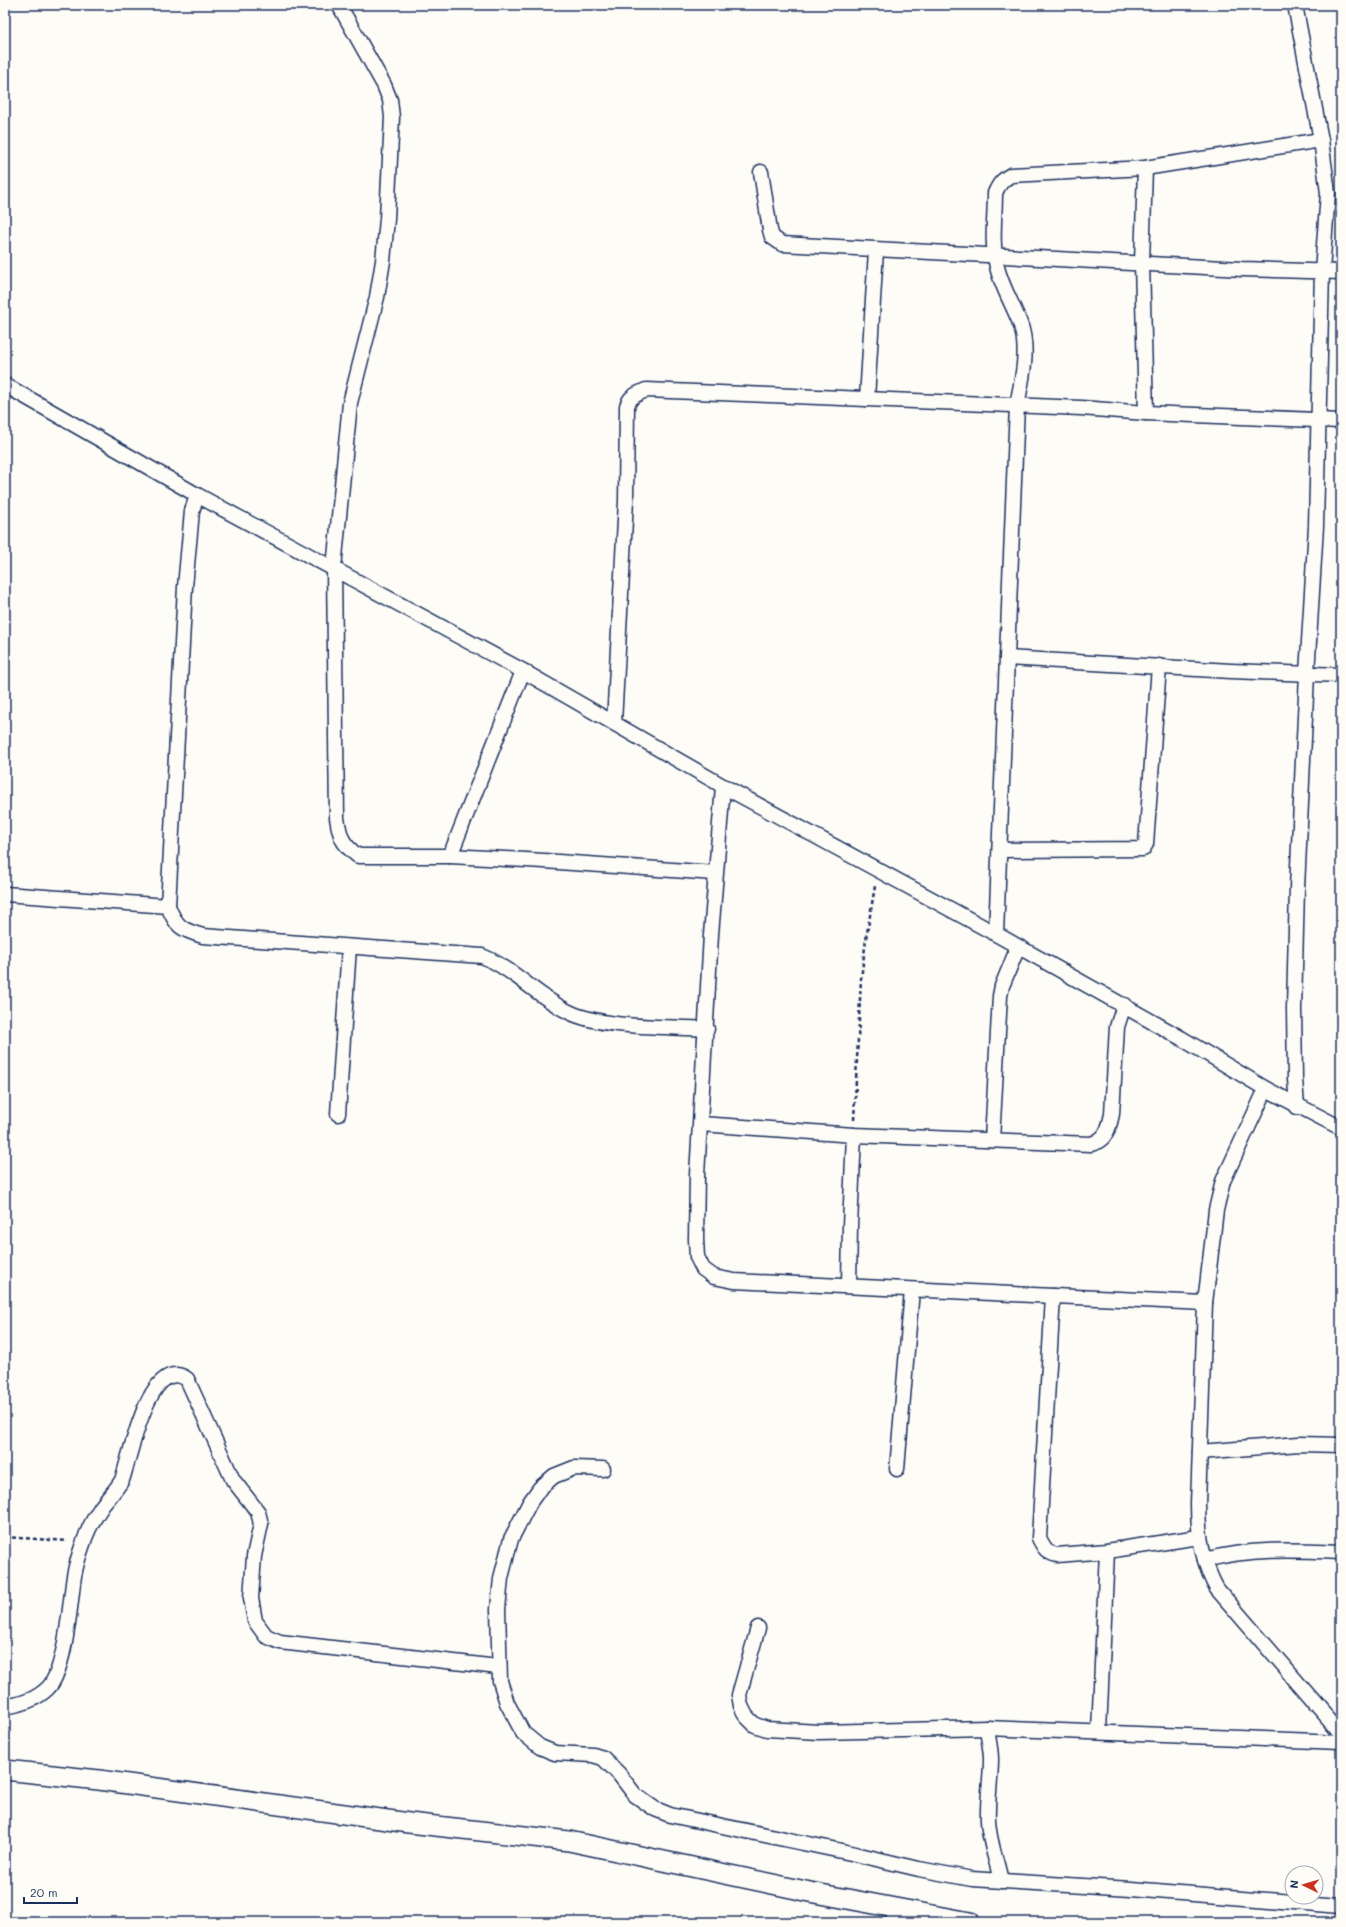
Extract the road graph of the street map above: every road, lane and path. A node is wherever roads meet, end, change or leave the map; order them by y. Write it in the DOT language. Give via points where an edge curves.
graph roads {
  1 [pos="339,5"];
  2 [pos="1295,5"];
  3 [pos="1321,140"];
  4 [pos="1145,168"];
  5 [pos="761,172"];
  6 [pos="1335,194"];
  7 [pos="876,250"];
  8 [pos="995,256"];
  9 [pos="1142,263"];
  10 [pos="1322,271"];
  11 [pos="1341,272"];
  12 [pos="5,385"];
  13 [pos="867,399"];
  14 [pos="1018,405"];
  15 [pos="1146,413"];
  16 [pos="1320,420"];
  17 [pos="1341,421"];
  18 [pos="198,495"];
  19 [pos="334,568"];
  20 [pos="1007,658"];
  21 [pos="1159,666"];
  22 [pos="523,671"];
  23 [pos="1306,674"];
  24 [pos="1341,675"];
  25 [pos="614,723"];
  26 [pos="723,786"];
  27 [pos="1000,850"];
  28 [pos="450,856"];
  29 [pos="878,870"];
  30 [pos="715,873"];
  31 [pos="5,894"];
  32 [pos="168,906"];
  33 [pos="996,934"];
  34 [pos="1018,946"];
  35 [pos="349,947"];
  36 [pos="1124,1005"];
  37 [pos="707,1029"];
  38 [pos="1266,1089"];
  39 [pos="1297,1107"];
  40 [pos="338,1114"];
  41 [pos="701,1124"];
  42 [pos="1341,1128"];
  43 [pos="854,1135"];
  44 [pos="992,1140"];
  45 [pos="849,1286"];
  46 [pos="912,1290"];
  47 [pos="1052,1296"];
  48 [pos="1205,1304"];
  49 [pos="1341,1445"];
  50 [pos="1200,1452"];
  51 [pos="603,1469"];
  52 [pos="897,1469"];
  53 [pos="5,1537"];
  54 [pos="1199,1537"];
  55 [pos="83,1542"];
  56 [pos="1107,1551"];
  57 [pos="1341,1552"];
  58 [pos="1205,1560"];
  59 [pos="758,1628"];
  60 [pos="498,1667"];
  61 [pos="5,1707"];
  62 [pos="987,1728"];
  63 [pos="1099,1732"];
  64 [pos="1341,1733"];
  65 [pos="1341,1742"];
  66 [pos="5,1770"];
  67 [pos="1001,1882"];
  68 [pos="1341,1906"];
  69 [pos="896,1916"];
  70 [pos="970,1922"];
  1 -- 19 [label="street" via="384,85 390,100 392,117 384,261 350,403"];
  2 -- 3 [label="street"];
  3 -- 4 [label="street"];
  3 -- 6 [label="street"];
  4 -- 8 [label="street" via="1011,175 1003,179 995,193"];
  4 -- 9 [label="street"];
  5 -- 7 [label="street" via="770,230 776,241 782,244"];
  6 -- 10 [label="street"];
  7 -- 8 [label="street"];
  7 -- 13 [label="street"];
  8 -- 9 [label="street"];
  8 -- 14 [label="street" via="1003,285 1021,327 1024,348"];
  9 -- 10 [label="street"];
  9 -- 15 [label="street"];
  10 -- 11 [label="street"];
  10 -- 16 [label="street"];
  12 -- 18 [label="street"];
  13 -- 14 [label="street"];
  13 -- 25 [label="street" via="646,390 632,396 627,406 626,501"];
  14 -- 15 [label="street"];
  14 -- 20 [label="street"];
  15 -- 16 [label="street"];
  16 -- 17 [label="street"];
  16 -- 23 [label="street"];
  18 -- 19 [label="street"];
  18 -- 32 [label="street" via="192,511 185,587"];
  19 -- 22 [label="street"];
  19 -- 28 [label="street" via="336,818 340,836 346,848 358,856"];
  20 -- 21 [label="street"];
  20 -- 27 [label="street"];
  21 -- 23 [label="street"];
  21 -- 27 [label="street" via="1147,835 1143,849"];
  22 -- 25 [label="street"];
  22 -- 28 [label="street"];
  23 -- 24 [label="street"];
  23 -- 39 [label="street" via="1294,1009"];
  25 -- 26 [label="street"];
  26 -- 29 [label="street"];
  26 -- 30 [label="street"];
  27 -- 33 [label="street"];
  28 -- 30 [label="street" via="544,860"];
  29 -- 33 [label="street"];
  29 -- 43 [label="path" via="861,979"];
  30 -- 37 [label="street"];
  31 -- 32 [label="street"];
  32 -- 35 [label="street" via="178,926 203,936"];
  33 -- 34 [label="street"];
  34 -- 36 [label="street"];
  34 -- 44 [label="street" via="1000,996"];
  35 -- 37 [label="street" via="482,956 498,963 549,1001 582,1018 608,1023"];
  35 -- 40 [label="street"];
  36 -- 38 [label="street"];
  36 -- 44 [label="street" via="1117,1027 1112,1114 1105,1137 1091,1144"];
  37 -- 41 [label="street"];
  38 -- 39 [label="street"];
  38 -- 48 [label="street" via="1218,1194"];
  39 -- 42 [label="street"];
  41 -- 43 [label="street"];
  41 -- 45 [label="street" via="696,1239 697,1257 703,1269 714,1277 734,1280"];
  43 -- 44 [label="street"];
  43 -- 45 [label="street"];
  45 -- 46 [label="street"];
  46 -- 47 [label="street"];
  46 -- 52 [label="street"];
  47 -- 48 [label="street"];
  47 -- 56 [label="street" via="1039,1538 1050,1554"];
  48 -- 50 [label="street"];
  49 -- 50 [label="street" via="1299,1444"];
  50 -- 54 [label="street"];
  51 -- 60 [label="street" via="574,1468 554,1476 540,1488 530,1502 512,1539 501,1578"];
  53 -- 55 [label="path"];
  54 -- 56 [label="street"];
  54 -- 58 [label="street"];
  55 -- 60 [label="street" via="96,1516 122,1480 144,1408 166,1376 180,1374 187,1379 233,1480 258,1512 261,1524 254,1556 251,1598 254,1621 266,1636 280,1642"];
  55 -- 61 [label="street" via="74,1574 66,1641 50,1686 37,1697"];
  56 -- 63 [label="street"];
  57 -- 58 [label="street" via="1285,1549 1228,1554"];
  58 -- 64 [label="street" via="1210,1578 1217,1589"];
  59 -- 62 [label="street" via="739,1695 746,1716 755,1725 767,1729 819,1732"];
  60 -- 67 [label="street" via="507,1703 523,1733 540,1747 555,1753 603,1758 635,1795 655,1809 699,1822 919,1869"];
  62 -- 63 [label="street"];
  62 -- 67 [label="street" via="991,1758 988,1822"];
  63 -- 65 [label="street"];
  66 -- 69 [label="street" via="99,1780 409,1823 569,1841 810,1892"];
  67 -- 68 [label="street" via="1131,1889"];
  69 -- 70 [label="street"];
}
